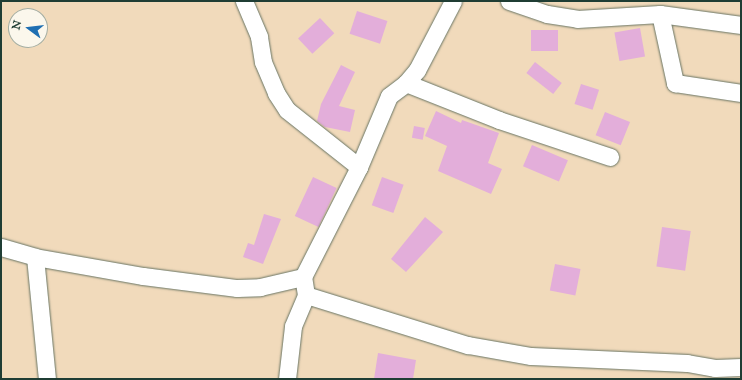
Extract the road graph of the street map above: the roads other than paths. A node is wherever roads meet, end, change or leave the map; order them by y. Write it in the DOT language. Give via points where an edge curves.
graph roads {
  1 [pos="244,1"];
  2 [pos="453,1"];
  3 [pos="509,1"];
  4 [pos="660,14"];
  5 [pos="741,25"];
  6 [pos="406,83"];
  7 [pos="741,93"];
  8 [pos="610,157"];
  9 [pos="359,167"];
  10 [pos="1,247"];
  11 [pos="35,257"];
  12 [pos="303,277"];
  13 [pos="306,294"];
  14 [pos="741,367"];
  15 [pos="47,379"];
  16 [pos="287,379"];
  1 -- 9 [label="street" via="259,37 263,62 276,93 287,110"];
  2 -- 6 [label="street" via="417,70"];
  3 -- 4 [label="street" via="547,14 577,19"];
  4 -- 5 [label="street"];
  4 -- 7 [label="street" via="675,83"];
  6 -- 8 [label="street" via="499,120"];
  6 -- 9 [label="street" via="389,96"];
  9 -- 12 [label="street"];
  10 -- 11 [label="street"];
  11 -- 12 [label="street" via="143,276 236,288 260,287"];
  11 -- 15 [label="street"];
  12 -- 13 [label="street"];
  13 -- 14 [label="street" via="468,345 523,355 687,363 715,368"];
  13 -- 16 [label="street" via="293,326"];
}
